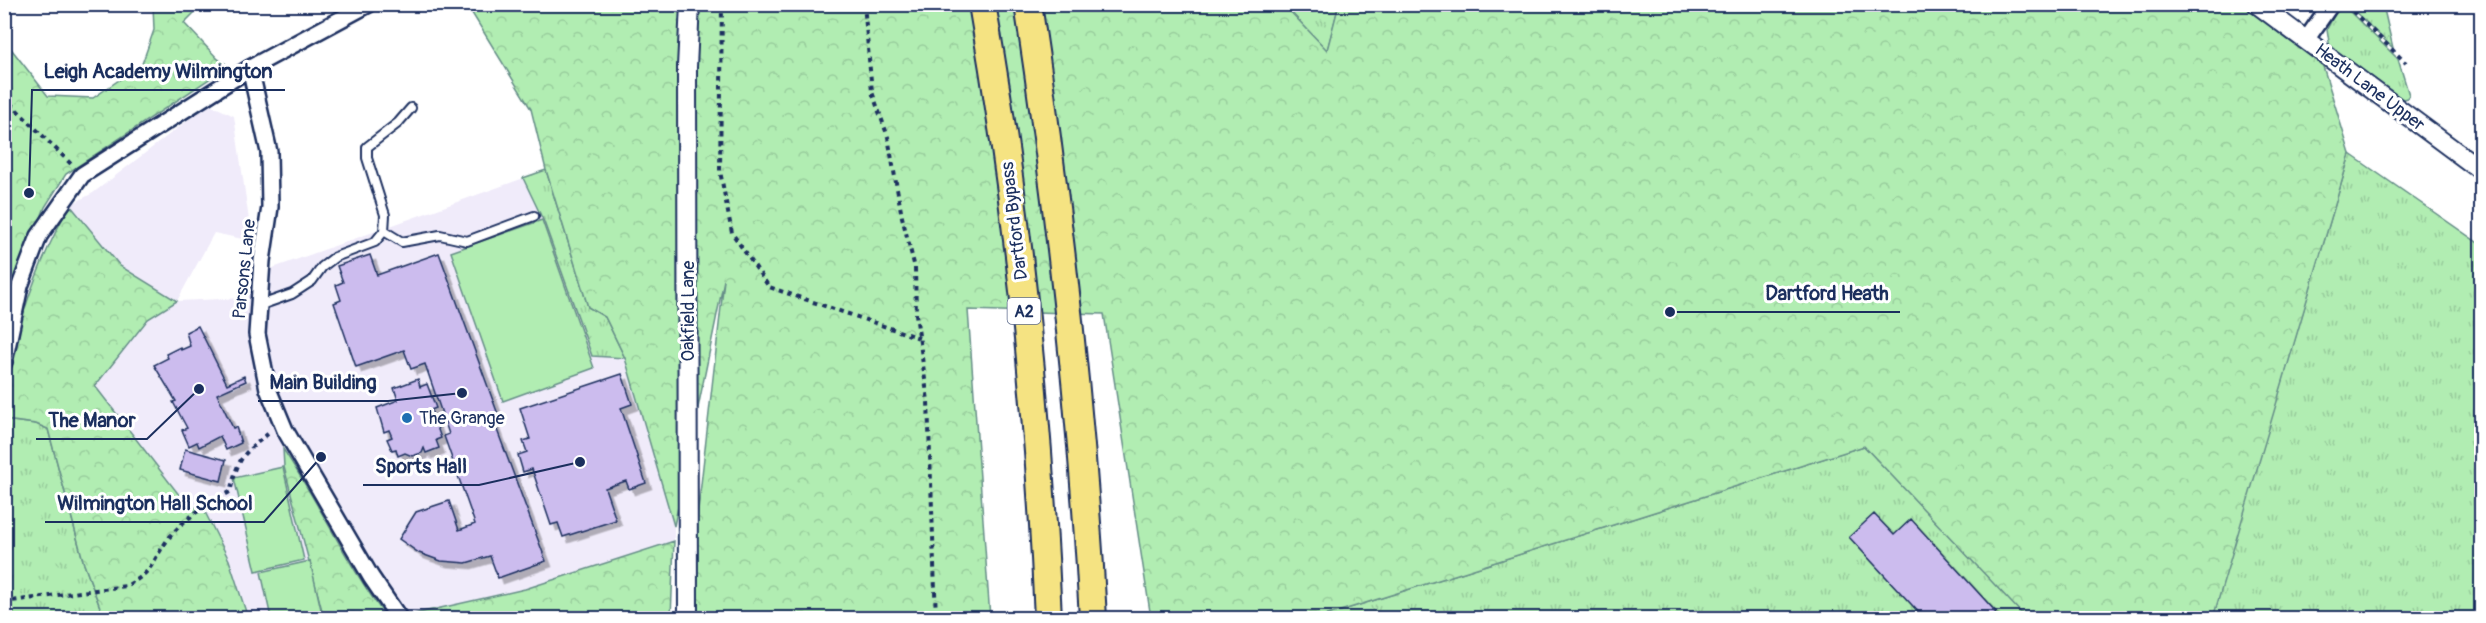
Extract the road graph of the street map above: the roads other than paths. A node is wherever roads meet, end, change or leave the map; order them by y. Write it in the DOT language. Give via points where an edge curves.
graph roads {
  1 [pos="369,4"];
  2 [pos="690,4"];
  3 [pos="982,4"];
  4 [pos="1028,4"];
  5 [pos="2257,4"];
  6 [pos="2331,4"];
  7 [pos="2306,39"];
  8 [pos="250,68"];
  9 [pos="411,108"];
  10 [pos="2481,171"];
  11 [pos="534,216"];
  12 [pos="384,231"];
  13 [pos="258,306"];
  14 [pos="6,337"];
  15 [pos="4,362"];
  16 [pos="399,618"];
  17 [pos="688,618"];
  18 [pos="1048,618"];
  19 [pos="1093,618"];
  1 -- 8 [label="street"];
  2 -- 17 [label="street, Oakfield Lane"];
  3 -- 18 [label="highway, Dartford Bypass / A2" via="1014,218 1031,373"];
  4 -- 19 [label="highway, A2" via="1055,182 1076,371"];
  5 -- 7 [label="street, Heath Lane Upper"];
  6 -- 7 [label="street"];
  7 -- 10 [label="street, Heath Lane Upper"];
  8 -- 13 [label="street, Parsons Lane" via="269,163 270,207"];
  8 -- 14 [label="street" via="82,175 39,236"];
  9 -- 12 [label="lane" via="367,147 385,215"];
  11 -- 12 [label="lane" via="468,241 440,235 402,242"];
  12 -- 13 [label="lane" via="375,242 334,257 312,281 292,294"];
  13 -- 16 [label="street, Parsons Lane" via="257,334 268,388 283,425"];
  14 -- 15 [label="street"];
}
